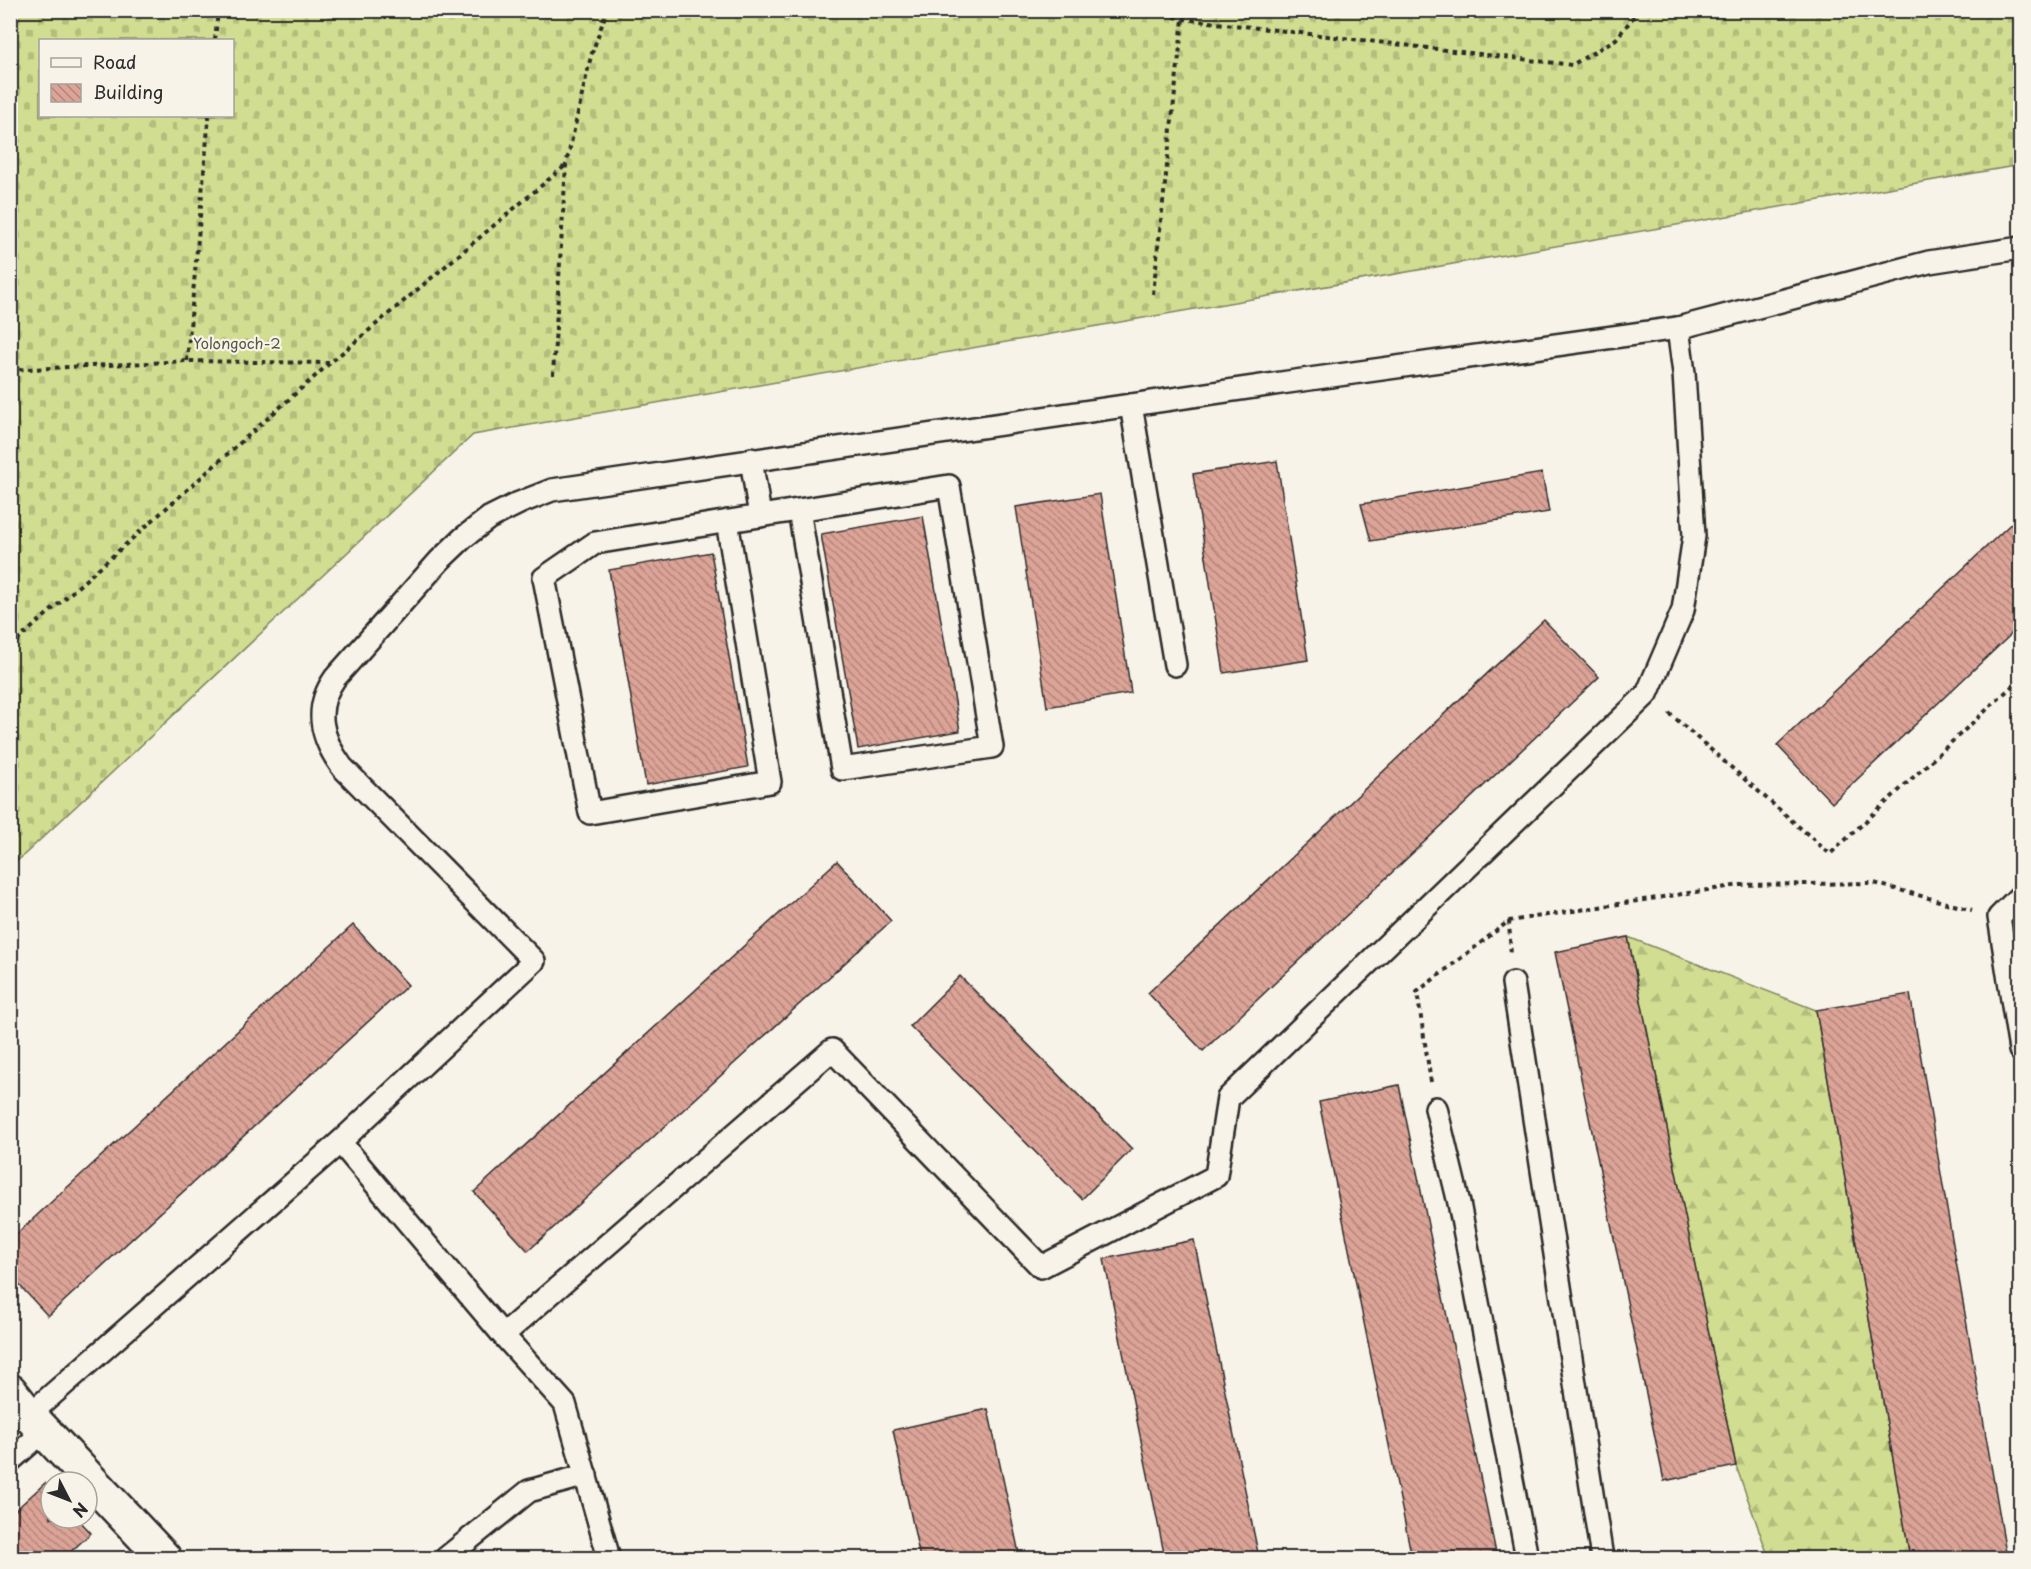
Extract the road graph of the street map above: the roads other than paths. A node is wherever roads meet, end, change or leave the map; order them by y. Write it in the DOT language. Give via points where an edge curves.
graph roads {
  1 [pos="2020,248"];
  2 [pos="1678,328"];
  3 [pos="1131,405"];
  4 [pos="751,459"];
  5 [pos="800,510"];
  6 [pos="760,516"];
  7 [pos="727,521"];
  8 [pos="1175,665"];
  9 [pos="2020,896"];
  10 [pos="1513,983"];
  11 [pos="2020,1050"];
  12 [pos="1436,1108"];
  13 [pos="340,1142"];
  14 [pos="503,1335"];
  15 [pos="28,1412"];
  16 [pos="10,1461"];
  17 [pos="586,1475"];
  18 [pos="164,1558"];
  19 [pos="446,1558"];
  20 [pos="609,1558"];
  21 [pos="1527,1558"];
  22 [pos="1602,1558"];
  1 -- 2 [label="lane" via="1929,262"];
  2 -- 3 [label="lane"];
  2 -- 14 [label="lane" via="1694,536 1683,610 1647,694 1228,1098 1216,1176 1041,1267 832,1050"];
  3 -- 4 [label="lane"];
  3 -- 8 [label="lane"];
  4 -- 6 [label="lane"];
  4 -- 13 [label="lane" via="552,490 489,518 440,560 327,689 323,728 326,741 342,766 534,961"];
  5 -- 5 [label="lane" via="949,486 992,747 842,769"];
  5 -- 6 [label="lane"];
  6 -- 7 [label="lane"];
  7 -- 7 [label="lane" via="595,543 544,578 590,813 770,782"];
  9 -- 11 [label="lane" via="1999,917"];
  10 -- 22 [label="lane"];
  12 -- 21 [label="lane" via="1459,1203"];
  13 -- 14 [label="lane"];
  13 -- 15 [label="lane"];
  14 -- 17 [label="lane" via="565,1404"];
  15 -- 16 [label="lane"];
  15 -- 18 [label="street"];
  17 -- 19 [label="lane" via="529,1491"];
  17 -- 20 [label="lane"];
}
